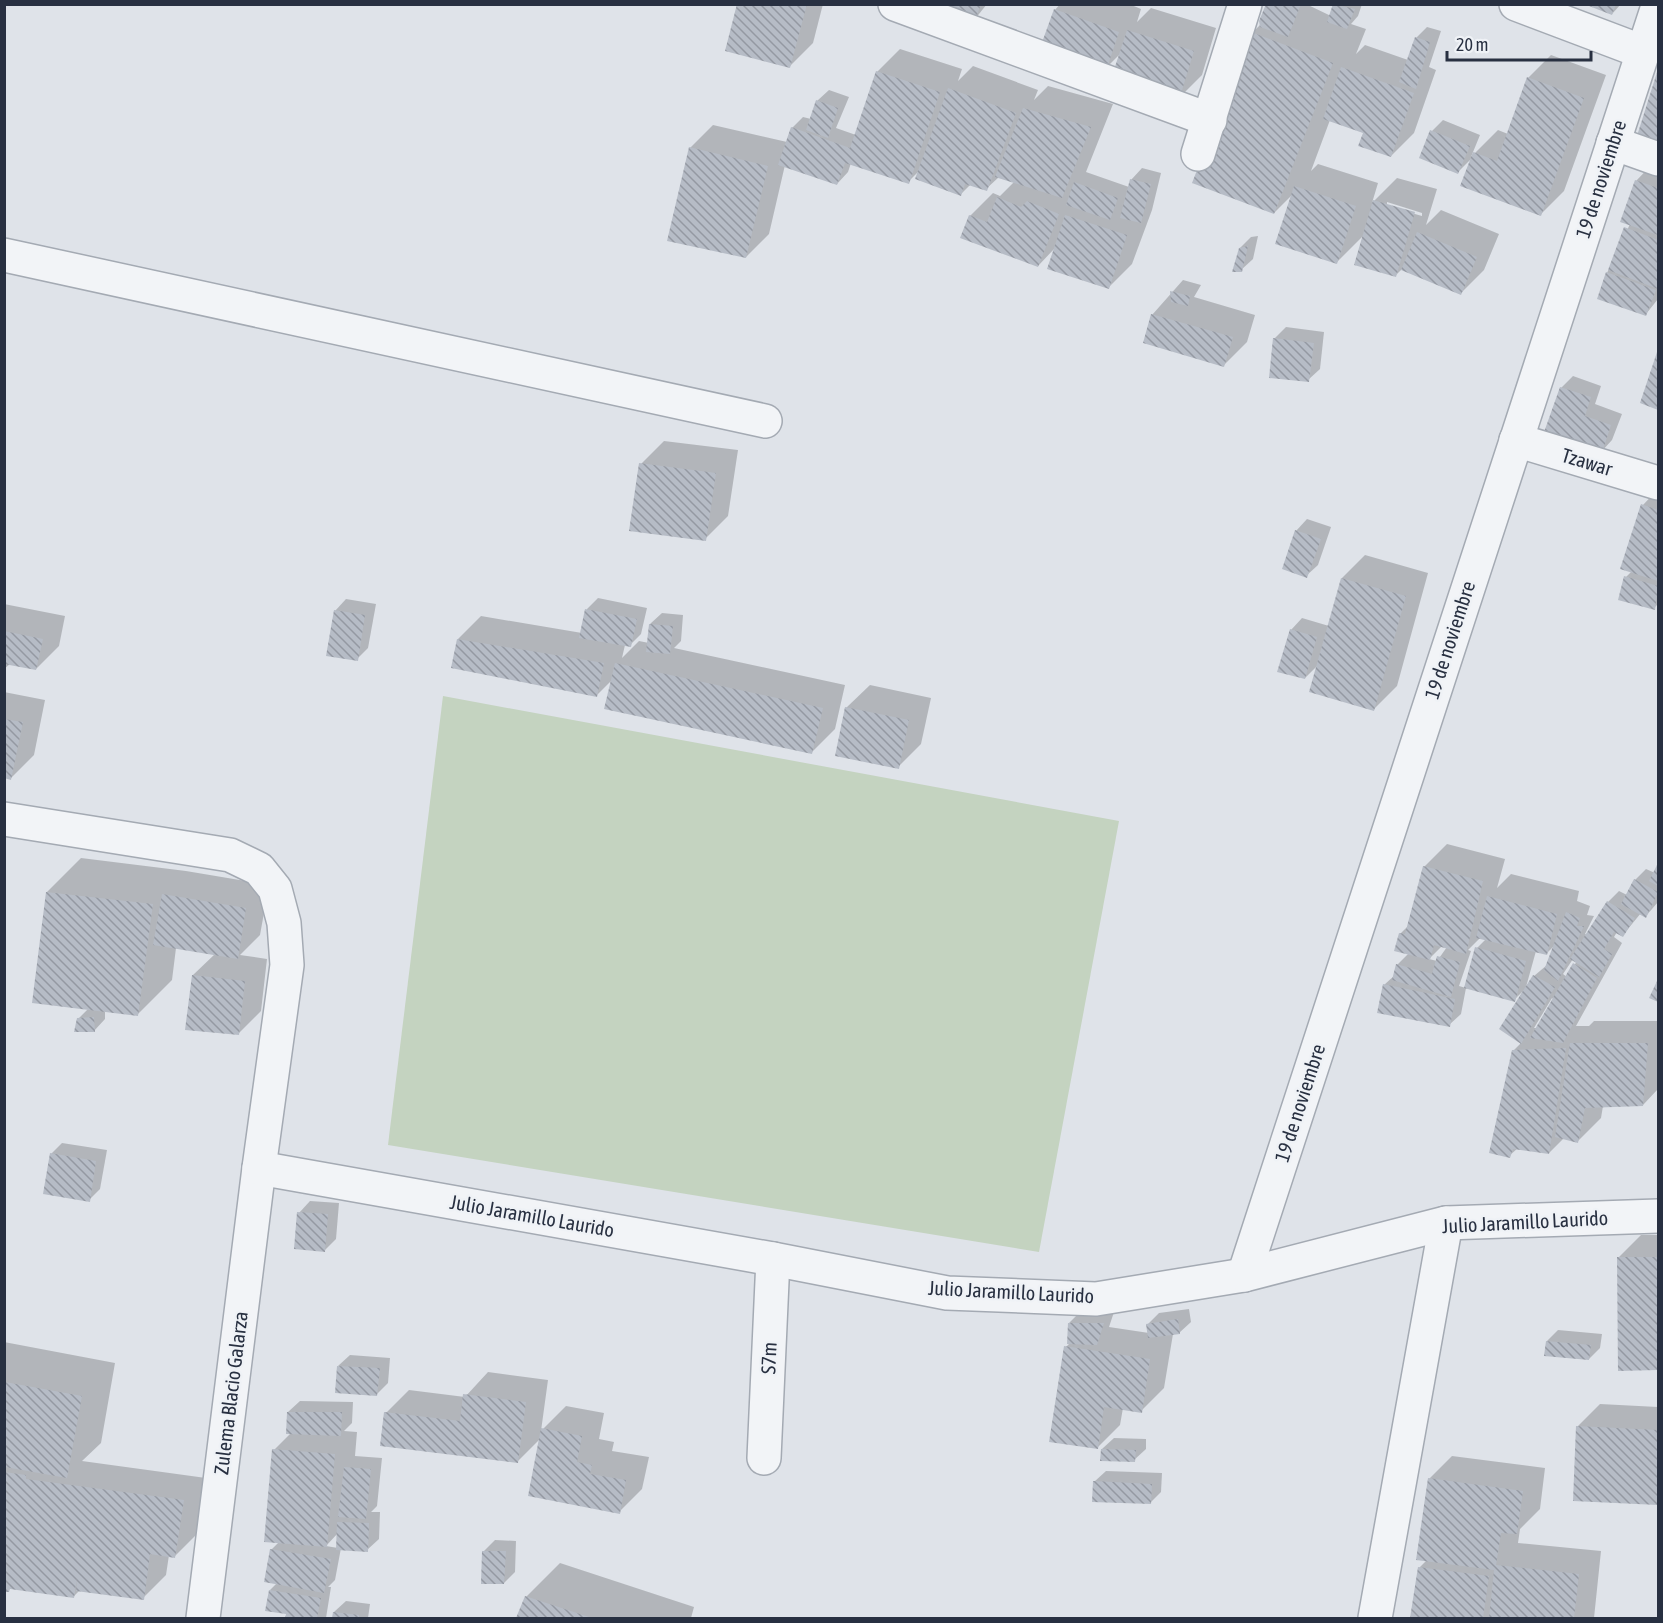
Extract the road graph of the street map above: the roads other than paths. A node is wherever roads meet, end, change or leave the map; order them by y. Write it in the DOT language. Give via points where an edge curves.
graph roads {
  1 [pos="894,4"];
  2 [pos="1245,4"];
  3 [pos="1516,4"];
  4 [pos="1659,6"];
  5 [pos="1643,52"];
  6 [pos="1210,120"];
  7 [pos="1613,144"];
  8 [pos="1198,154"];
  9 [pos="1659,159"];
  10 [pos="4,255"];
  11 [pos="765,421"];
  12 [pos="1516,440"];
  13 [pos="1659,483"];
  14 [pos="4,819"];
  15 [pos="259,1168"];
  16 [pos="1653,1208"];
  17 [pos="1446,1223"];
  18 [pos="773,1259"];
  19 [pos="1244,1275"];
  20 [pos="764,1458"];
  21 [pos="203,1618"];
  22 [pos="1375,1618"];
  1 -- 6 [label="street"];
  2 -- 6 [label="street"];
  3 -- 5 [label="street"];
  4 -- 5 [label="street, 19 de noviembre"];
  5 -- 7 [label="street, 19 de noviembre"];
  6 -- 8 [label="street"];
  7 -- 9 [label="street"];
  7 -- 12 [label="street, 19 de noviembre"];
  10 -- 11 [label="street"];
  12 -- 13 [label="street, Tzawar"];
  12 -- 19 [label="street, 19 de noviembre"];
  14 -- 15 [label="street, Zulema Blacio Galarza" via="230,855 259,869 274,889 284,923 287,965"];
  15 -- 18 [label="street, Julio Jaramillo Laurido"];
  15 -- 21 [label="street, Zulema Blacio Galarza"];
  16 -- 17 [label="street, Julio Jaramillo Laurido"];
  17 -- 19 [label="street, Julio Jaramillo Laurido"];
  17 -- 22 [label="street"];
  18 -- 19 [label="street, Julio Jaramillo Laurido" via="947,1293 1096,1299"];
  18 -- 20 [label="street, S7m"];
}
